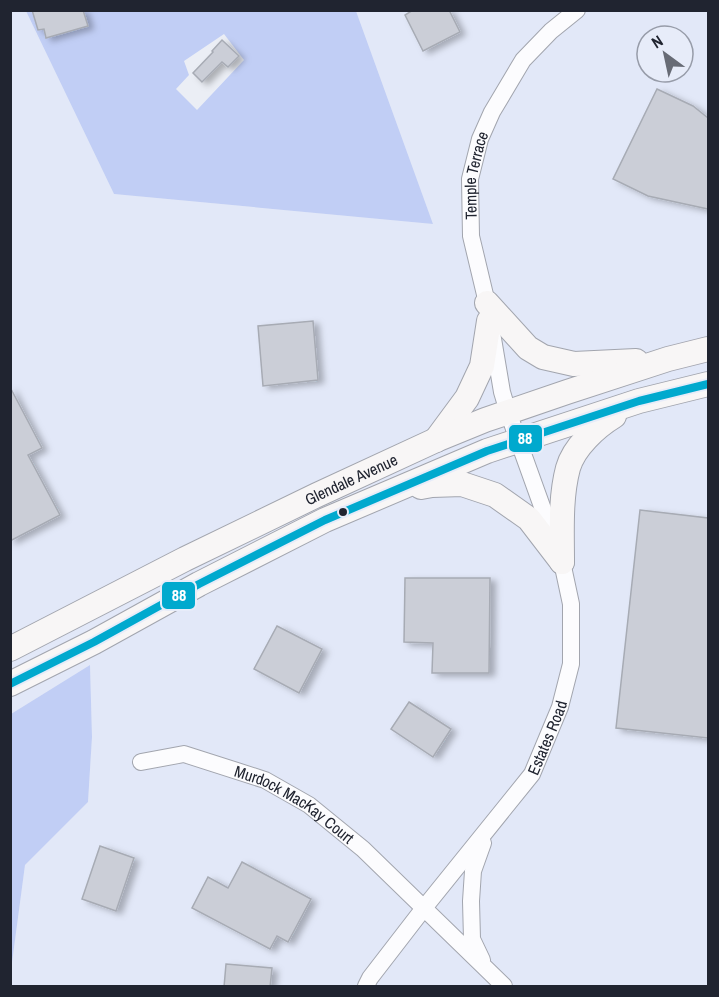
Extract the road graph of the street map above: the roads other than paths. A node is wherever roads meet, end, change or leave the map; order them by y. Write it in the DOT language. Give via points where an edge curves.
graph roads {
  1 [pos="577,10"];
  2 [pos="488,312"];
  3 [pos="708,349"];
  4 [pos="668,359"];
  5 [pos="708,384"];
  6 [pos="639,401"];
  7 [pos="508,412"];
  8 [pos="436,440"];
  9 [pos="518,441"];
  10 [pos="388,494"];
  11 [pos="562,562"];
  12 [pos="10,649"];
  13 [pos="10,684"];
  14 [pos="141,762"];
  15 [pos="490,827"];
  16 [pos="424,908"];
  17 [pos="486,969"];
  18 [pos="366,987"];
  19 [pos="504,987"];
  1 -- 2 [label="street, Temple Terrace" via="523,60 480,139 470,179 471,236"];
  2 -- 4 [label="main road" via="543,357 574,364"];
  2 -- 7 [label="street, Temple Terrace"];
  2 -- 8 [label="main road" via="482,366 467,398"];
  3 -- 4 [label="main road, Glendale Avenue"];
  4 -- 7 [label="main road, Glendale Avenue"];
  5 -- 6 [label="main road, Glendale Avenue"];
  6 -- 9 [label="main road, Glendale Avenue"];
  6 -- 11 [label="main road" via="589,435 568,466"];
  7 -- 8 [label="main road, Glendale Avenue"];
  7 -- 9 [label="street, Temple Terrace"];
  8 -- 12 [label="main road, Glendale Avenue" via="206,549"];
  9 -- 10 [label="main road, Glendale Avenue"];
  9 -- 11 [label="street, Estates Road"];
  10 -- 11 [label="main road" via="432,485 462,484 495,495 529,519"];
  10 -- 13 [label="main road, Glendale Avenue" via="314,525"];
  11 -- 15 [label="street, Estates Road" via="571,604 571,664 560,707 532,774"];
  14 -- 16 [label="street, Murdock MacKay Court" via="184,754 265,780 309,805 363,849"];
  15 -- 16 [label="street, Estates Road"];
  15 -- 17 [label="street" via="473,871 471,902 472,939"];
  16 -- 17 [label="street, Murdock MacKay Court"];
  16 -- 18 [label="street, Estates Road"];
  17 -- 19 [label="street, Murdock MacKay Court"];
}
